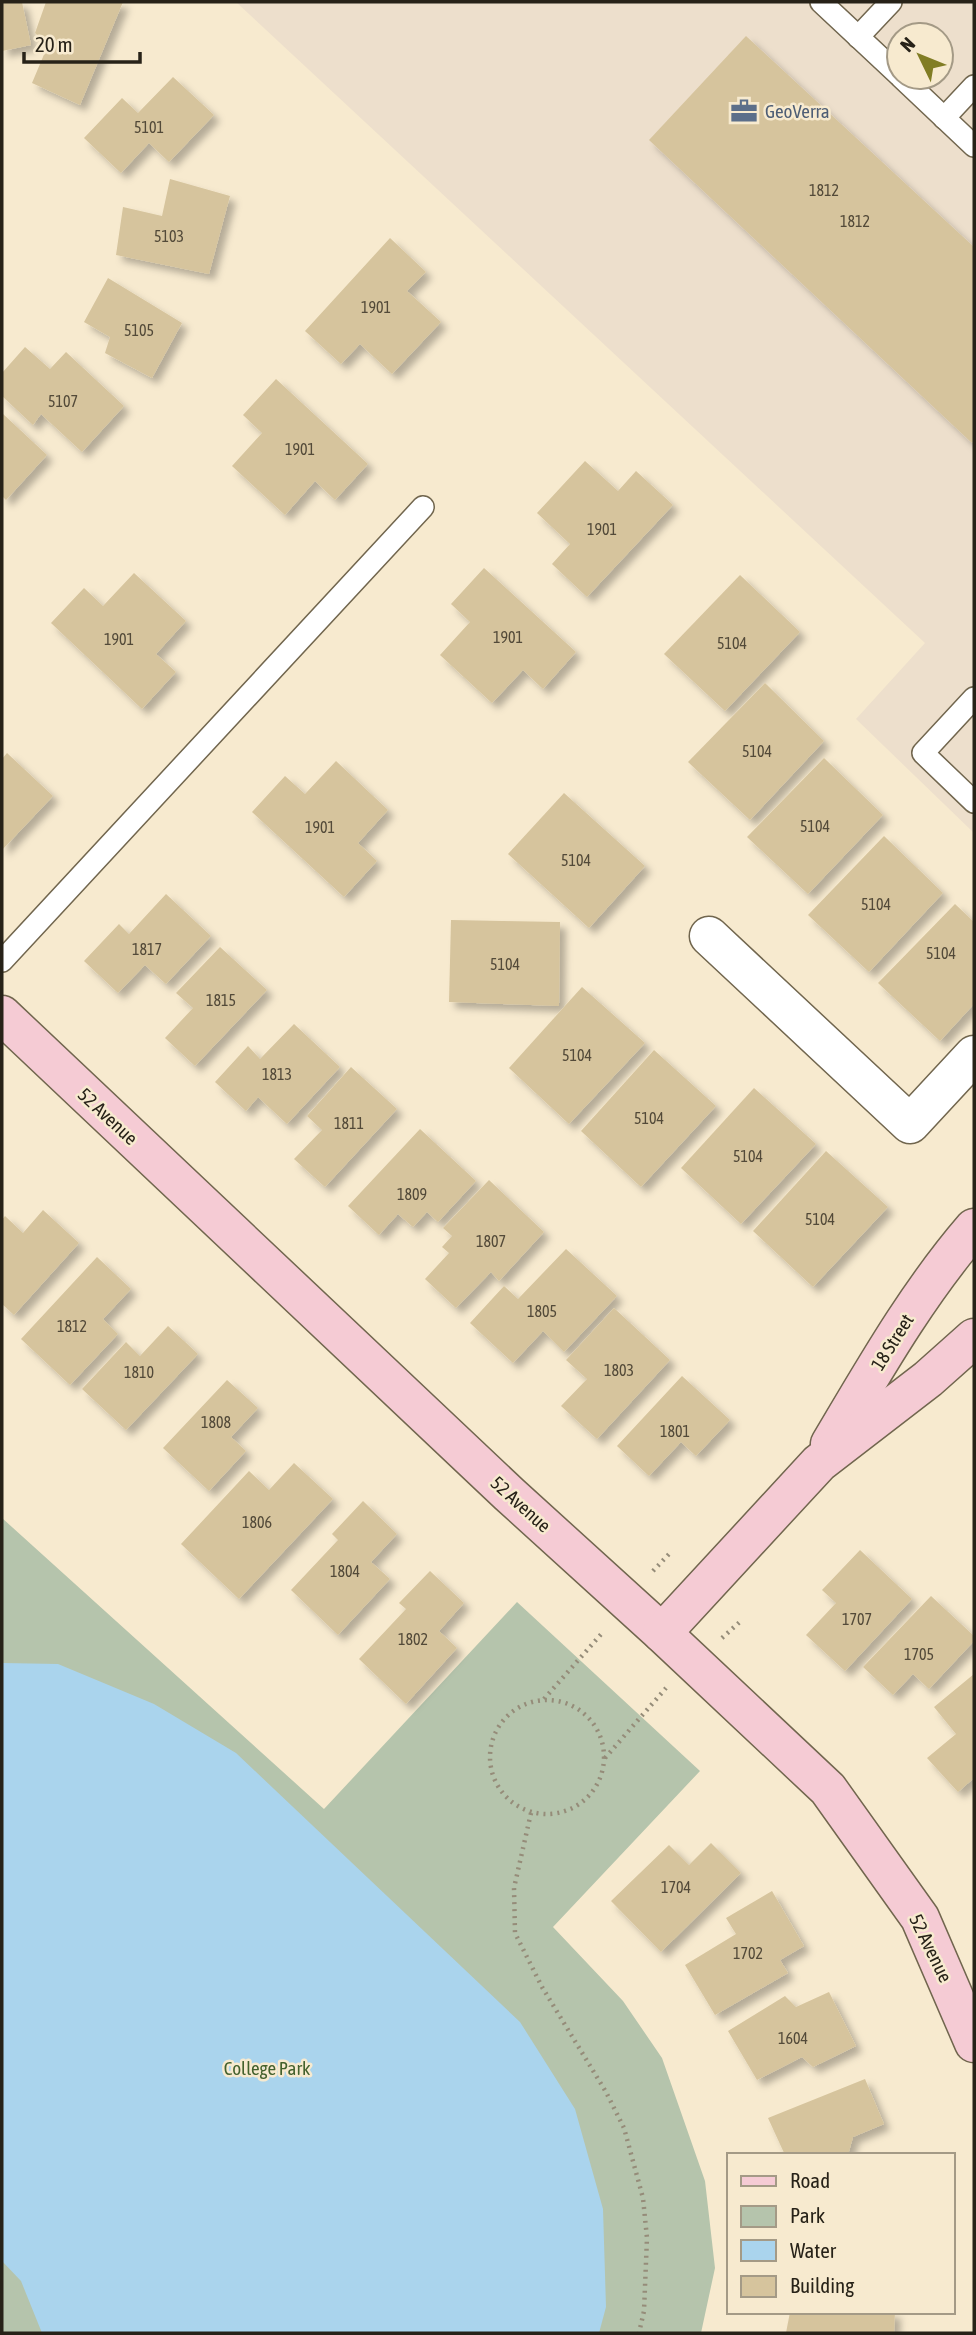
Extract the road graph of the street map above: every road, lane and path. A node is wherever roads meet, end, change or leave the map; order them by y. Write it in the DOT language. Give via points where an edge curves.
graph roads {
  1 [pos="821,2"];
  2 [pos="891,2"];
  3 [pos="858,37"];
  4 [pos="885,62"];
  5 [pos="974,86"];
  6 [pos="916,91"];
  7 [pos="944,118"];
  8 [pos="974,146"];
  9 [pos="423,507"];
  10 [pos="974,698"];
  11 [pos="974,802"];
  12 [pos="709,936"];
  13 [pos="2,961"];
  14 [pos="2,1015"];
  15 [pos="974,1055"];
  16 [pos="974,1228"];
  17 [pos="974,1338"];
  18 [pos="819,1463"];
  19 [pos="662,1633"];
  20 [pos="601,1634"];
  21 [pos="663,1691"];
  22 [pos="544,1700"];
  23 [pos="604,1759"];
  24 [pos="531,1813"];
  25 [pos="974,2043"];
  26 [pos="639,2333"];
  1 -- 3 [label="lane"];
  2 -- 3 [label="lane"];
  3 -- 4 [label="lane"];
  5 -- 7 [label="lane"];
  6 -- 7 [label="lane"];
  7 -- 8 [label="lane"];
  9 -- 13 [label="lane"];
  10 -- 11 [label="lane" via="923,753"];
  12 -- 15 [label="street" via="910,1124"];
  14 -- 19 [label="street, 52 Avenue"];
  16 -- 18 [label="street, 18 Street" via="925,1290"];
  17 -- 18 [label="street, 18 Street"];
  18 -- 19 [label="street, 18 Street"];
  19 -- 25 [label="street, 52 Avenue" via="828,1789 919,1919"];
  20 -- 22 [label="path"];
  21 -- 23 [label="path"];
  22 -- 23 [label="path" via="562,1702 593,1723"];
  22 -- 24 [label="path" via="510,1714 491,1746 496,1783 507,1798"];
  23 -- 24 [label="path" via="591,1794 576,1806 559,1813"];
  24 -- 26 [label="path" via="514,1888 514,1933 624,2127 643,2198 647,2238"];
}
